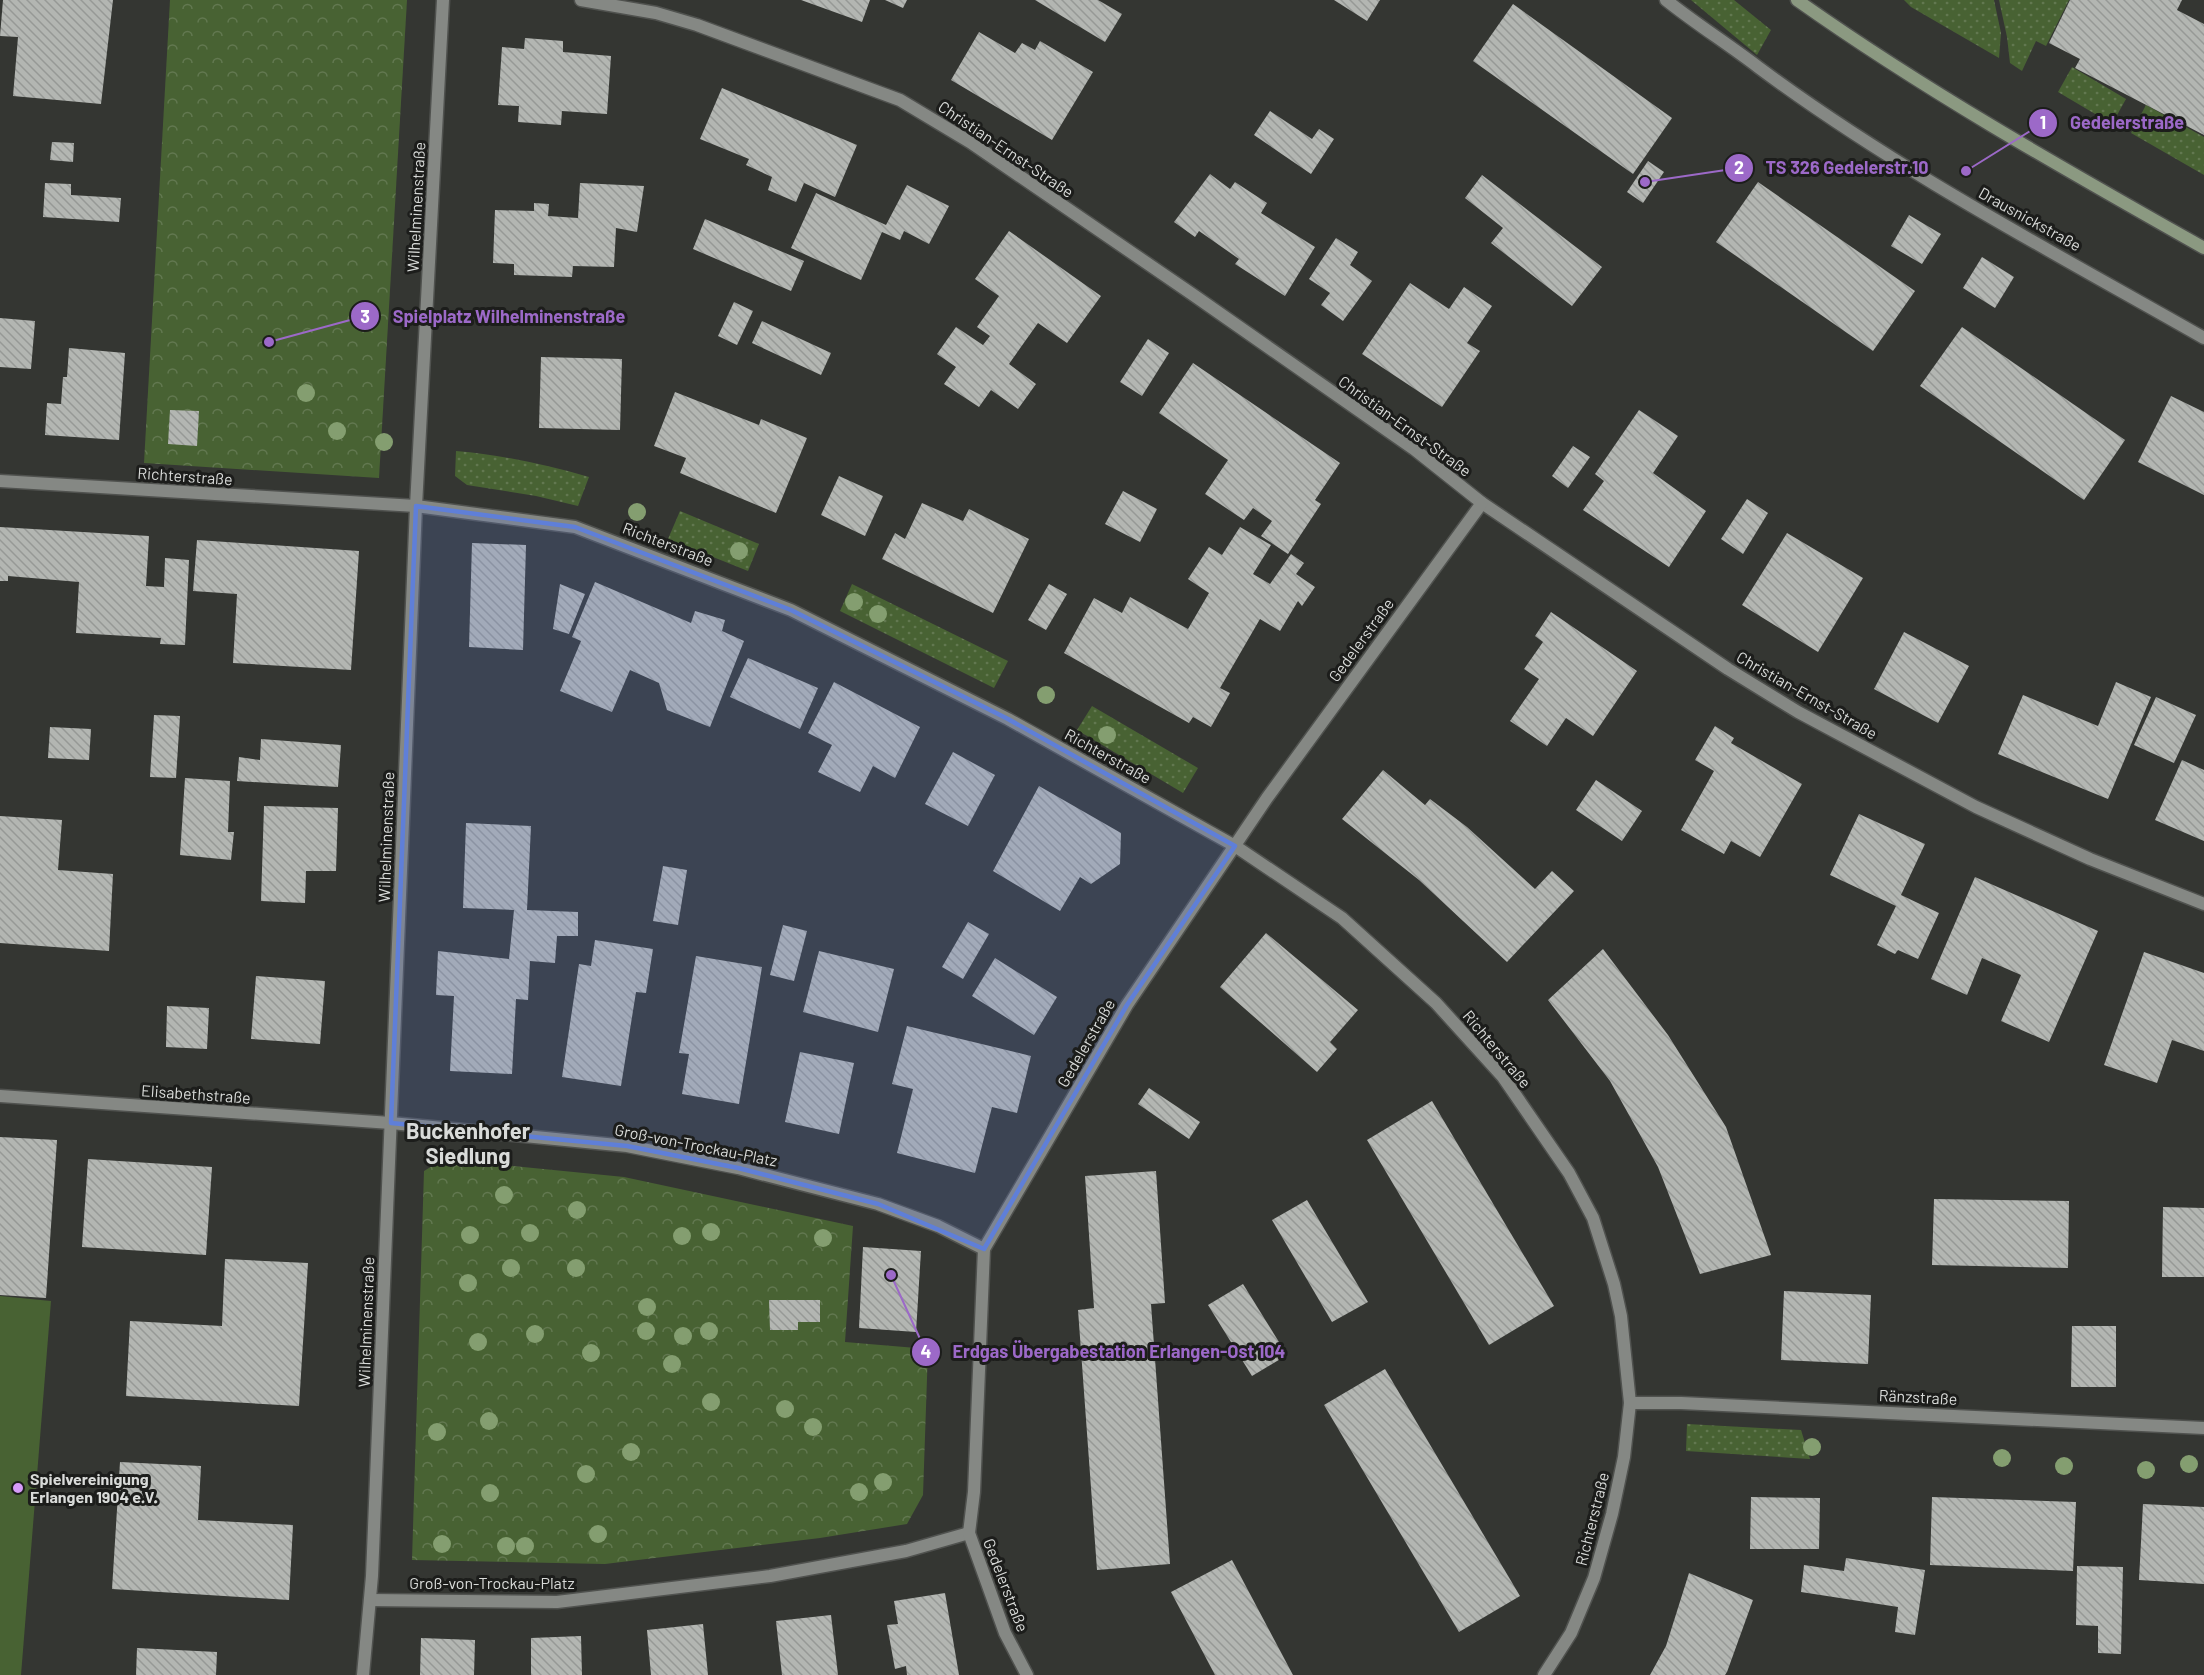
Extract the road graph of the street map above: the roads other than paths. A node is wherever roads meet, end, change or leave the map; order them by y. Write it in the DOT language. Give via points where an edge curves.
graph roads {
  1 [pos="443,0"];
  2 [pos="581,0"];
  3 [pos="1666,0"];
  4 [pos="1797,0"];
  5 [pos="2204,248"];
  6 [pos="2204,338"];
  7 [pos="0,481"];
  8 [pos="1482,503"];
  9 [pos="416,506"];
  10 [pos="1235,846"];
  11 [pos="2204,904"];
  12 [pos="0,1096"];
  13 [pos="391,1123"];
  14 [pos="984,1249"];
  15 [pos="1630,1402"];
  16 [pos="2204,1428"];
  17 [pos="969,1533"];
  18 [pos="370,1600"];
  19 [pos="363,1675"];
  20 [pos="1027,1675"];
  21 [pos="1544,1675"];
  1 -- 9 [label="street, Wilhelminenstraße"];
  2 -- 8 [label="street, Christian-Ernst-Straße" via="657,13 697,25 900,100 970,141 1192,294 1414,449"];
  3 -- 6 [label="street, Drausnickstraße" via="1858,138"];
  4 -- 5 [label="main road" via="1953,103"];
  7 -- 9 [label="street, Richterstraße"];
  8 -- 10 [label="street, Gedelerstraße"];
  8 -- 11 [label="street, Christian-Ernst-Straße" via="1728,669 1822,726 1976,807 2090,859"];
  9 -- 10 [label="street, Richterstraße" via="575,527 791,610 1008,719"];
  9 -- 13 [label="street, Wilhelminenstraße"];
  10 -- 14 [label="street, Gedelerstraße" via="1127,1005"];
  10 -- 15 [label="street, Richterstraße" via="1342,918 1436,1003 1503,1077 1569,1173 1593,1218 1621,1316"];
  12 -- 13 [label="street, Elisabethstraße"];
  13 -- 14 [label="street, Groß-von-Trockau-Platz" via="627,1146 738,1168 878,1204 939,1226"];
  13 -- 18 [label="street, Wilhelminenstraße"];
  14 -- 17 [label="street, Gedelerstraße"];
  15 -- 16 [label="street, Ränzstraße"];
  15 -- 21 [label="street, Richterstraße" via="1624,1457 1594,1578 1571,1633"];
  17 -- 18 [label="street, Groß-von-Trockau-Platz" via="906,1551 770,1576 557,1602"];
  17 -- 20 [label="street, Gedelerstraße" via="1005,1633"];
  18 -- 19 [label="street, Wilhelminenstraße"];
}
